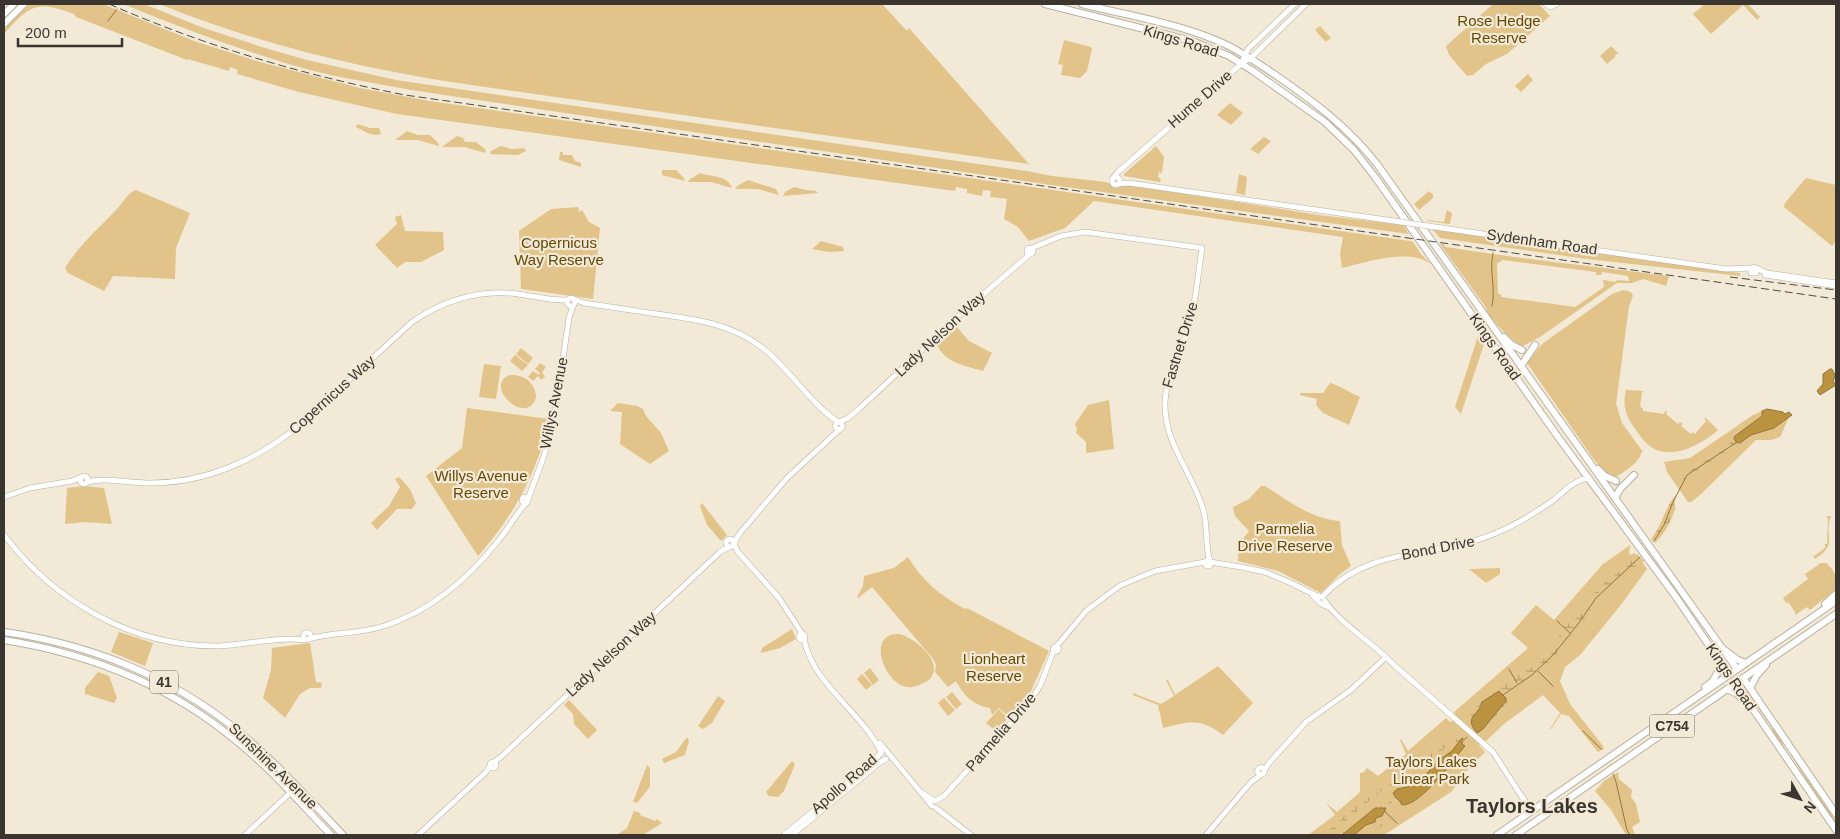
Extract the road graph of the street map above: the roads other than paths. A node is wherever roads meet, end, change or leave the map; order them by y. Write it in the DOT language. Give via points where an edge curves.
graph roads {
  1 [pos="12,4"];
  2 [pos="24,4"];
  3 [pos="1045,4"];
  4 [pos="1082,4"];
  5 [pos="1295,4"];
  6 [pos="1306,4"];
  7 [pos="1548,4"];
  8 [pos="1555,4"];
  9 [pos="5,12"];
  10 [pos="4,24"];
  11 [pos="1244,54"];
  12 [pos="1250,59"];
  13 [pos="1240,64"];
  14 [pos="1117,180"];
  15 [pos="1202,248"];
  16 [pos="1836,284"];
  17 [pos="571,303"];
  18 [pos="1489,322"];
  19 [pos="1535,345"];
  20 [pos="1522,350"];
  21 [pos="1515,357"];
  22 [pos="1506,363"];
  23 [pos="1521,366"];
  24 [pos="838,425"];
  25 [pos="1585,456"];
  26 [pos="1584,472"];
  27 [pos="1634,475"];
  28 [pos="1589,478"];
  29 [pos="1578,481"];
  30 [pos="1616,481"];
  31 [pos="1608,489"];
  32 [pos="1600,494"];
  33 [pos="4,497"];
  34 [pos="1615,498"];
  35 [pos="4,535"];
  36 [pos="730,544"];
  37 [pos="1208,563"];
  38 [pos="1836,594"];
  39 [pos="1323,600"];
  40 [pos="1836,601"];
  41 [pos="1836,614"];
  42 [pos="1808,620"];
  43 [pos="4,632"];
  44 [pos="4,642"];
  45 [pos="1723,648"];
  46 [pos="1780,652"];
  47 [pos="1383,657"];
  48 [pos="1746,663"];
  49 [pos="1722,665"];
  50 [pos="1737,670"];
  51 [pos="1729,675"];
  52 [pos="1743,678"];
  53 [pos="1734,683"];
  54 [pos="1750,688"];
  55 [pos="1727,689"];
  56 [pos="1749,705"];
  57 [pos="1768,714"];
  58 [pos="1657,725"];
  59 [pos="234,727"];
  60 [pos="1791,747"];
  61 [pos="882,752"];
  62 [pos="1784,754"];
  63 [pos="887,758"];
  64 [pos="257,759"];
  65 [pos="1816,783"];
  66 [pos="297,787"];
  67 [pos="290,792"];
  68 [pos="1815,798"];
  69 [pos="936,804"];
  70 [pos="1532,811"];
  71 [pos="1836,814"];
  72 [pos="1836,819"];
  73 [pos="1539,820"];
  74 [pos="1836,830"];
  75 [pos="245,835"];
  76 [pos="331,835"];
  77 [pos="343,835"];
  78 [pos="418,835"];
  79 [pos="784,835"];
  80 [pos="792,835"];
  81 [pos="971,835"];
  82 [pos="1206,835"];
  83 [pos="1497,835"];
  84 [pos="1518,835"];
  1 -- 9 [label="main road"];
  2 -- 10 [label="main road"];
  3 -- 13 [label="main road, Kings Road" via="1192,41 1223,53"];
  4 -- 11 [label="main road, Kings Road" via="1202,35"];
  5 -- 11 [label="street, Hume Drive"];
  6 -- 12 [label="street"];
  7 -- 8 [label="street"];
  11 -- 12 [label="main road, Kings Road"];
  11 -- 13 [label="street, Hume Drive"];
  12 -- 13 [label="street"];
  12 -- 18 [label="main road, Kings Road" via="1324,110 1359,142"];
  13 -- 14 [label="street, Hume Drive" via="1121,170"];
  13 -- 22 [label="main road, Kings Road" via="1316,115 1354,150"];
  14 -- 16 [label="street, Sydenham Road, bridge" via="1303,210"];
  15 -- 24 [label="street, Lady Nelson Way" via="1085,232 1066,234 1046,242 1031,251"];
  15 -- 37 [label="street, Fastnet Drive" via="1191,318 1170,376 1165,404 1170,438 1203,510"];
  17 -- 24 [label="street, Copernicus Way" via="700,320 729,328 773,356"];
  17 -- 33 [label="street, Copernicus Way" via="496,293 453,300 431,310 412,322 283,439 215,473 186,480 147,483 72,481"];
  17 -- 35 [label="street, Willys Avenue" via="553,425 532,487 517,514 500,539 455,586 436,601 384,626 360,632 231,645 171,642 133,632 67,598"];
  18 -- 20 [label="main road" via="1508,342"];
  18 -- 21 [label="main road, Kings Road"];
  19 -- 23 [label="main road"];
  21 -- 22 [label="main road"];
  21 -- 23 [label="main road, Kings Road"];
  22 -- 26 [label="main road, Kings Road"];
  23 -- 25 [label="main road, Kings Road"];
  24 -- 36 [label="street, Lady Nelson Way" via="786,478"];
  25 -- 30 [label="main road" via="1605,476"];
  25 -- 31 [label="main road, Kings Road"];
  26 -- 28 [label="main road, Kings Road"];
  26 -- 29 [label="street"];
  27 -- 34 [label="main road"];
  28 -- 29 [label="street"];
  28 -- 32 [label="main road, Kings Road"];
  29 -- 39 [label="street, Bond Drive" via="1512,526 1475,541 1377,561 1353,572 1334,586"];
  31 -- 32 [label="main road"];
  31 -- 34 [label="main road, Kings Road"];
  32 -- 49 [label="main road, Kings Road"];
  34 -- 45 [label="main road, Kings Road"];
  36 -- 61 [label="street" via="779,598 824,678"];
  36 -- 78 [label="street, Lady Nelson Way"];
  37 -- 39 [label="street, Parmelia Drive" via="1265,572"];
  37 -- 69 [label="street, Parmelia Drive" via="1162,569 1144,575 1121,585 1090,608 1056,649 1038,690 1025,709"];
  38 -- 42 [label="main road"];
  39 -- 47 [label="street, Parmelia Drive"];
  40 -- 42 [label="main road, C754"];
  41 -- 46 [label="main road, C754"];
  42 -- 48 [label="main road, C754"];
  43 -- 59 [label="main road, Sunshine Avenue / 41" via="63,643 126,664 182,692"];
  44 -- 64 [label="main road, Sunshine Avenue / 41" via="29,644 96,662 155,687 207,718"];
  45 -- 48 [label="main road"];
  45 -- 50 [label="main road, Kings Road"];
  46 -- 52 [label="main road, C754"];
  46 -- 54 [label="main road" via="1761,670"];
  47 -- 70 [label="street, Parmelia Drive" via="1482,744"];
  47 -- 82 [label="street" via="1350,690 1306,722"];
  48 -- 50 [label="main road, C754"];
  49 -- 51 [label="main road, Kings Road"];
  49 -- 58 [label="main road" via="1710,684"];
  50 -- 51 [label="main road, C754"];
  50 -- 52 [label="main road, Kings Road"];
  51 -- 53 [label="main road, Kings Road"];
  51 -- 58 [label="main road, C754"];
  52 -- 53 [label="main road, C754"];
  52 -- 54 [label="main road, Kings Road"];
  53 -- 55 [label="main road, C754"];
  53 -- 56 [label="main road, Kings Road"];
  54 -- 57 [label="main road, Kings Road"];
  55 -- 56 [label="main road"];
  55 -- 73 [label="main road, C754"];
  56 -- 62 [label="main road, Kings Road"];
  57 -- 60 [label="main road, Kings Road"];
  57 -- 62 [label="main road" via="1785,745"];
  58 -- 70 [label="main road, C754"];
  59 -- 64 [label="main road" via="234,734"];
  59 -- 66 [label="main road, Sunshine Avenue / 41"];
  60 -- 65 [label="main road, Kings Road"];
  60 -- 68 [label="main road" via="1790,758"];
  61 -- 63 [label="street"];
  61 -- 79 [label="street, Apollo Road"];
  62 -- 68 [label="main road, Kings Road"];
  63 -- 69 [label="street"];
  63 -- 80 [label="street, Apollo Road"];
  64 -- 67 [label="main road, Sunshine Avenue / 41"];
  65 -- 71 [label="main road, Kings Road"];
  65 -- 72 [label="main road"];
  66 -- 67 [label="main road"];
  66 -- 77 [label="main road, Sunshine Avenue / 41"];
  67 -- 75 [label="street"];
  67 -- 76 [label="main road, Sunshine Avenue / 41"];
  68 -- 74 [label="main road, Kings Road"];
  69 -- 81 [label="street"];
  70 -- 73 [label="main road, Parmelia Drive"];
  70 -- 83 [label="main road, C754"];
  73 -- 84 [label="main road, C754"];
}
